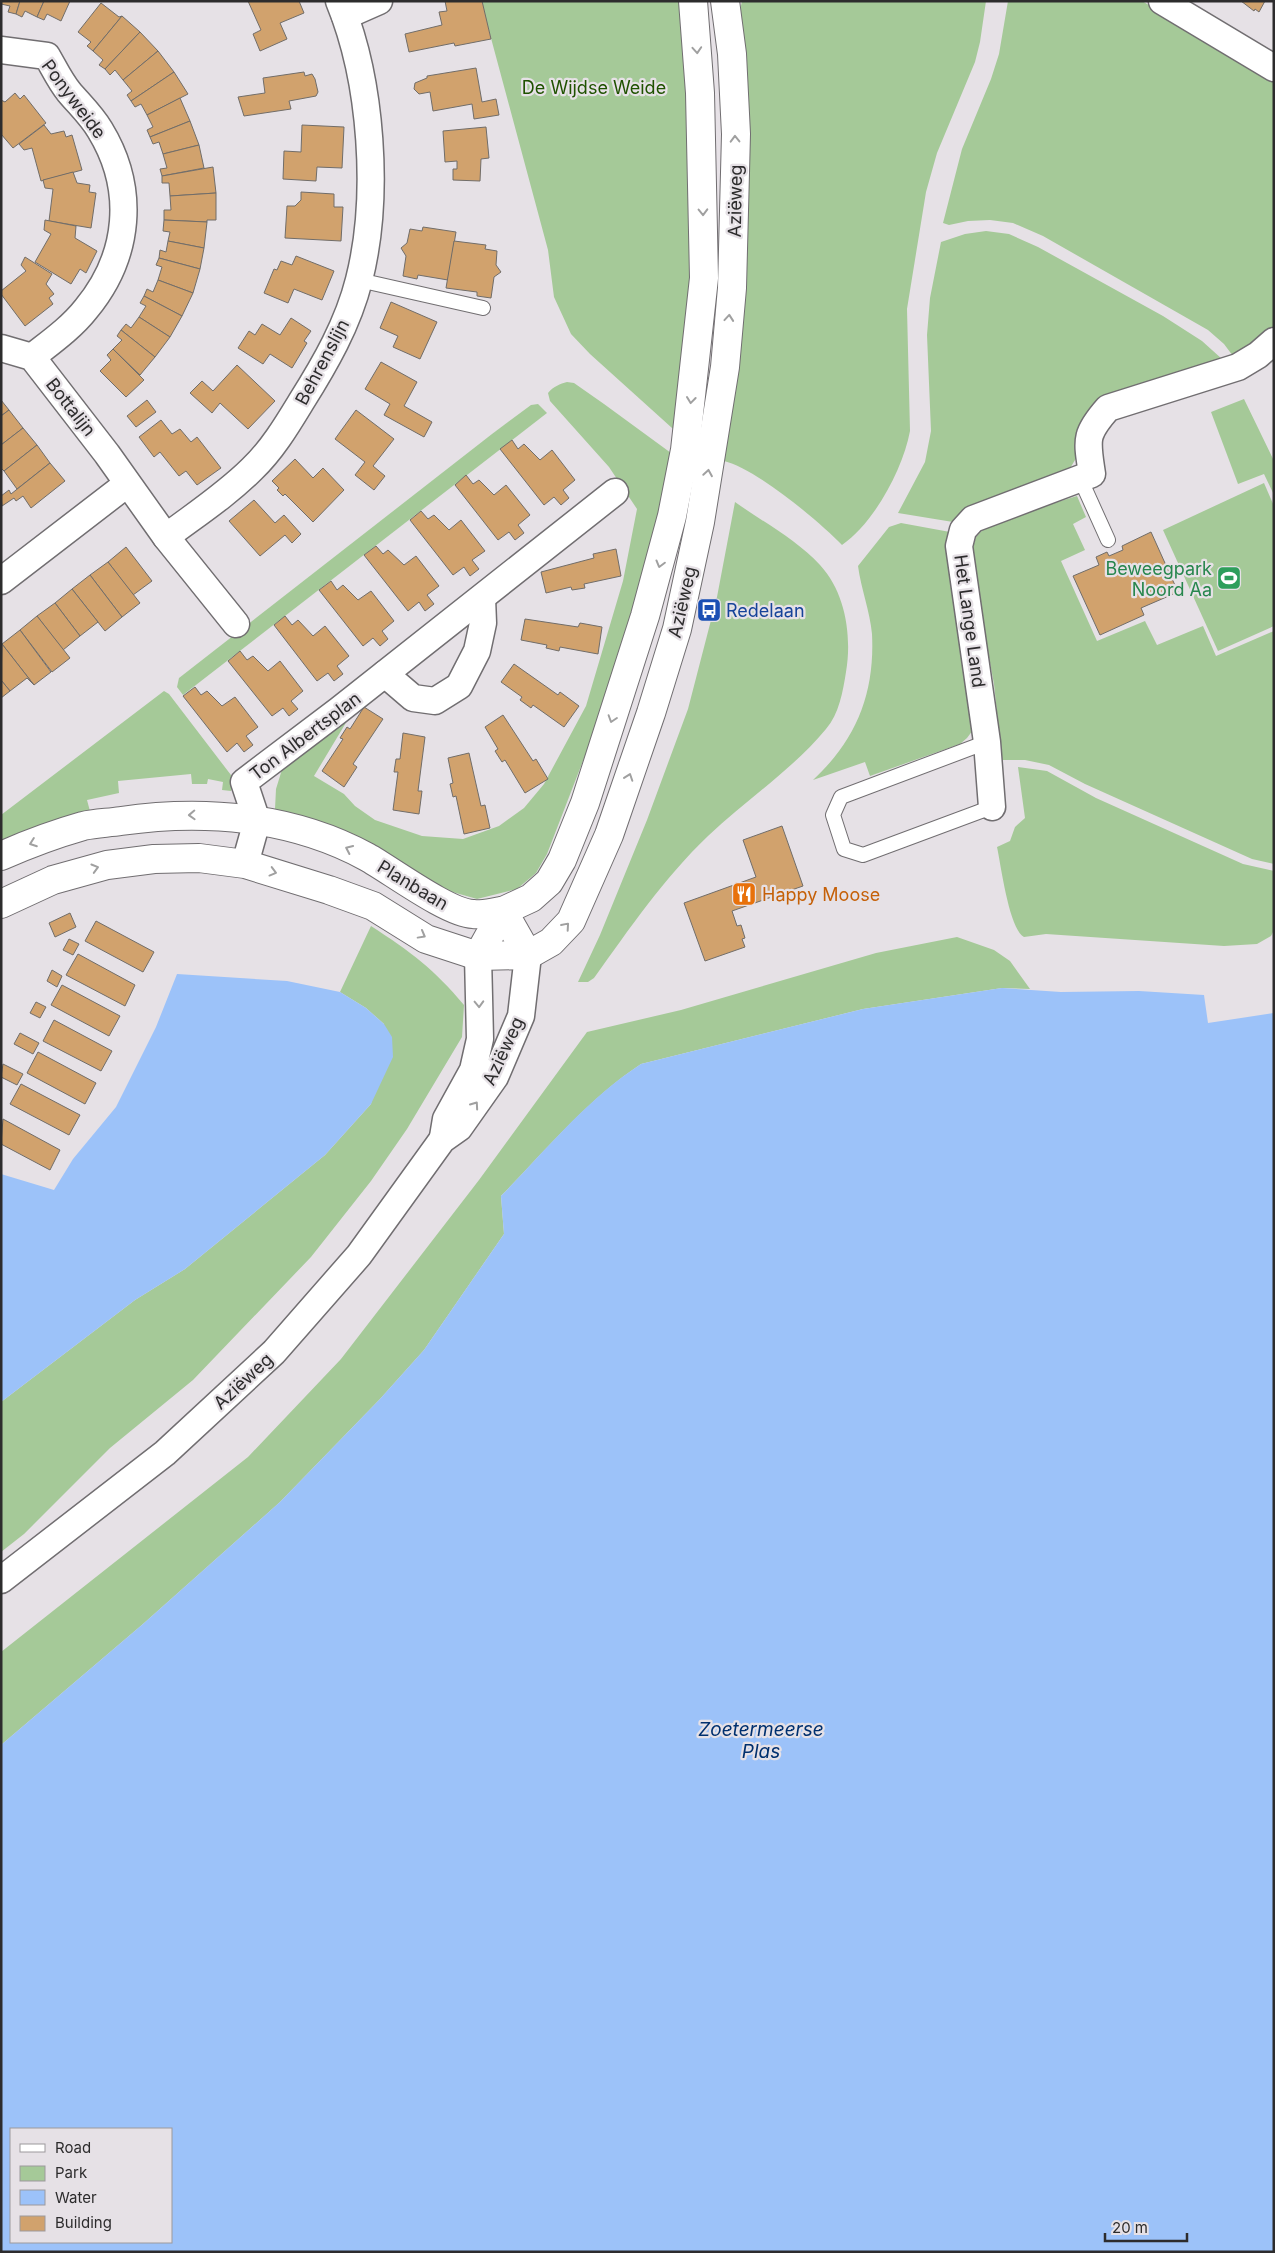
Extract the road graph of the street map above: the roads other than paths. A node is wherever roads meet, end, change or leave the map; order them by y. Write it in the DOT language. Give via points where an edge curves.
graph roads {
  1 [pos="379,1"];
  2 [pos="694,1"];
  3 [pos="725,1"];
  4 [pos="1162,1"];
  5 [pos="342,9"];
  6 [pos="1,50"];
  7 [pos="1274,68"];
  8 [pos="359,280"];
  9 [pos="483,308"];
  10 [pos="1274,341"];
  11 [pos="1,348"];
  12 [pos="32,357"];
  13 [pos="1080,478"];
  14 [pos="128,484"];
  15 [pos="615,492"];
  16 [pos="166,537"];
  17 [pos="1108,540"];
  18 [pos="1,581"];
  19 [pos="482,598"];
  20 [pos="236,624"];
  21 [pos="385,674"];
  22 [pos="987,742"];
  23 [pos="992,807"];
  24 [pos="257,821"];
  25 [pos="1,856"];
  26 [pos="245,864"];
  27 [pos="1,904"];
  28 [pos="503,911"];
  29 [pos="528,955"];
  30 [pos="478,956"];
  31 [pos="442,1140"];
  32 [pos="1,1580"];
  1 -- 5 [label="street, Behrenslijn"];
  2 -- 28 [label="street, Aziëweg, one-way" via="700,93 704,278 685,450 672,516 633,654 585,803 562,860 549,882 531,898"];
  29 -- 3 [label="street, Aziëweg, one-way" via="551,942 571,921 609,836 677,629 700,522 725,367 732,288 736,134 732,54"];
  4 -- 7 [label="street"];
  5 -- 8 [label="street, Behrenslijn" via="359,66 367,108 370,170 367,234"];
  6 -- 12 [label="street, Ponyweide" via="47,56 68,90 100,129 118,169 123,193 120,243 101,290 65,330"];
  8 -- 9 [label="lane"];
  8 -- 16 [label="street, Behrenslijn" via="332,351 282,434 253,469"];
  10 -- 13 [label="street" via="1258,356 1238,367 1108,408 1095,423 1087,442 1092,474"];
  11 -- 12 [label="street"];
  12 -- 14 [label="street, Bottalijn"];
  13 -- 17 [label="lane"];
  13 -- 22 [label="street, Het Lange Land" via="973,519 963,530 959,546"];
  14 -- 16 [label="street, Bottalijn"];
  14 -- 18 [label="street"];
  15 -- 19 [label="street, Ton Albertsplan"];
  16 -- 20 [label="street, Bottalijn"];
  19 -- 21 [label="street, Ton Albertsplan"];
  19 -- 21 [label="street" via="483,622 477,651 459,686 435,701 413,698"];
  21 -- 24 [label="street, Ton Albertsplan" via="244,782"];
  22 -- 23 [label="street, Het Lange Land"];
  22 -- 23 [label="lane" via="841,797 833,815 844,849 863,855"];
  24 -- 25 [label="street, Planbaan, one-way" via="203,814 153,816 85,826"];
  24 -- 26 [label="street"];
  28 -- 24 [label="street, Planbaan, one-way" via="472,914 454,910 366,857 329,840 280,824"];
  27 -- 26 [label="street, one-way" via="53,880 107,865 199,858"];
  26 -- 30 [label="street, one-way" via="373,906 426,939"];
  28 -- 29 [label="street"];
  28 -- 30 [label="street"];
  29 -- 30 [label="street"];
  31 -- 29 [label="street, Aziëweg, one-way" via="459,1128 495,1077 521,1016"];
  30 -- 31 [label="street, Aziëweg, one-way" via="480,1039 473,1070 446,1119"];
  31 -- 32 [label="street, Aziëweg" via="359,1255 274,1352 165,1453"];
}
